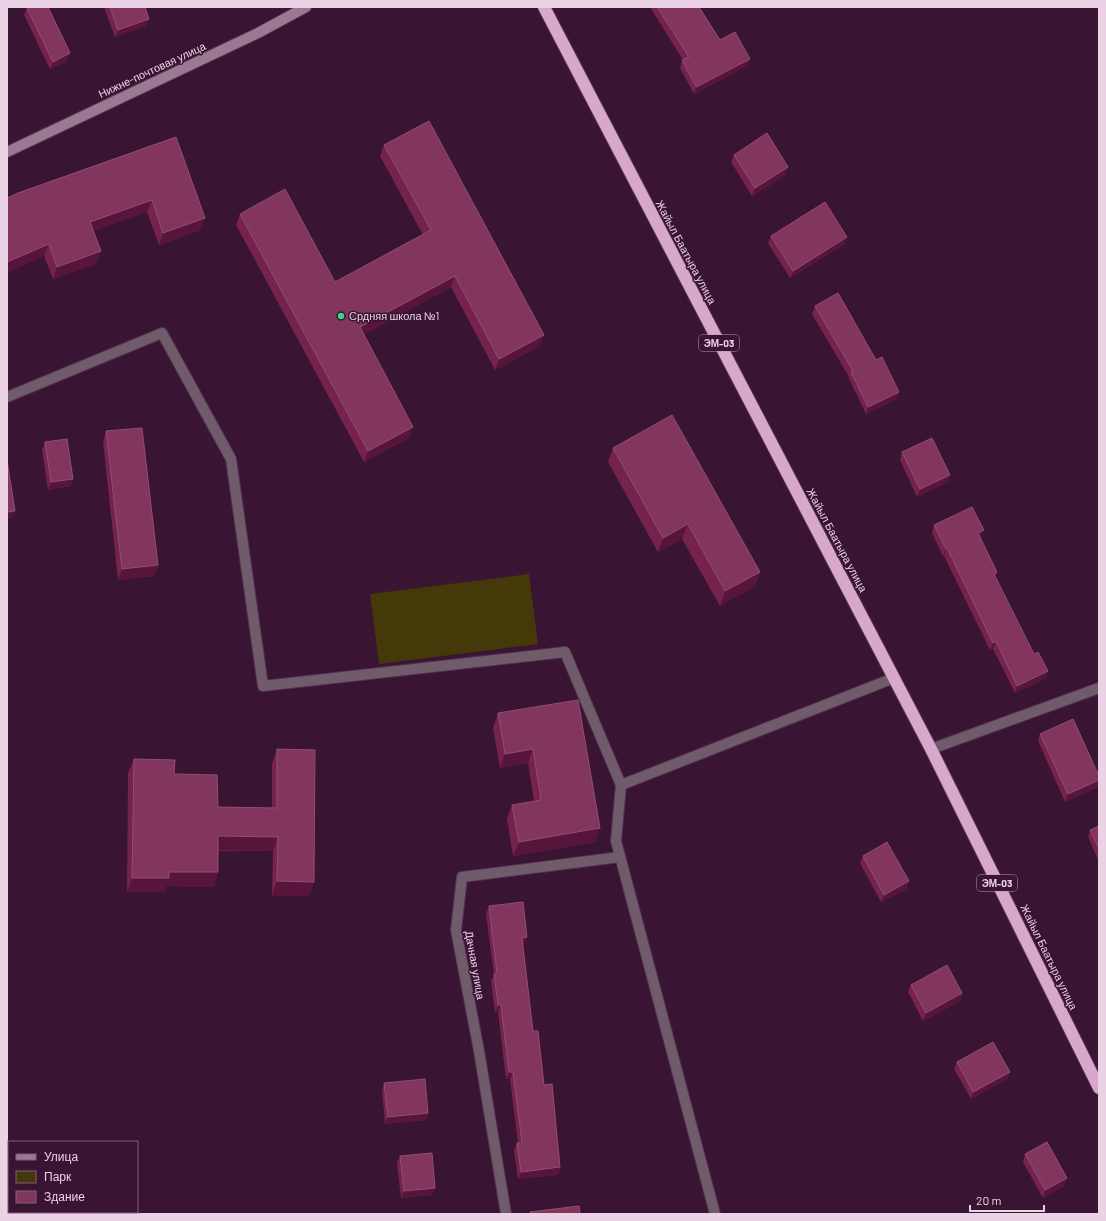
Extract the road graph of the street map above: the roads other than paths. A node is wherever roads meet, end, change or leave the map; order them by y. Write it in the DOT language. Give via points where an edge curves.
graph roads {
  1 [pos="306,7"];
  2 [pos="544,7"];
  3 [pos="7,152"];
  4 [pos="7,397"];
  5 [pos="894,678"];
  6 [pos="1099,688"];
  7 [pos="932,749"];
  8 [pos="621,785"];
  9 [pos="620,857"];
  10 [pos="1099,1088"];
  11 [pos="506,1214"];
  12 [pos="715,1214"];
  1 -- 3 [label="street, Нижне-почтовая улица" via="258,33"];
  2 -- 5 [label="highway, Жайыл Баатыра улица / ЭМ-03"];
  4 -- 8 [label="street" via="162,334 231,459 263,686 565,652"];
  5 -- 7 [label="highway, Жайыл Баатыра улица / ЭМ-03"];
  5 -- 8 [label="street"];
  6 -- 7 [label="street"];
  7 -- 10 [label="highway, Жайыл Баатыра улица / ЭМ-03"];
  8 -- 9 [label="street" via="616,841"];
  9 -- 11 [label="street, Дачная улица" via="462,877 456,930"];
  9 -- 12 [label="street"];
}
